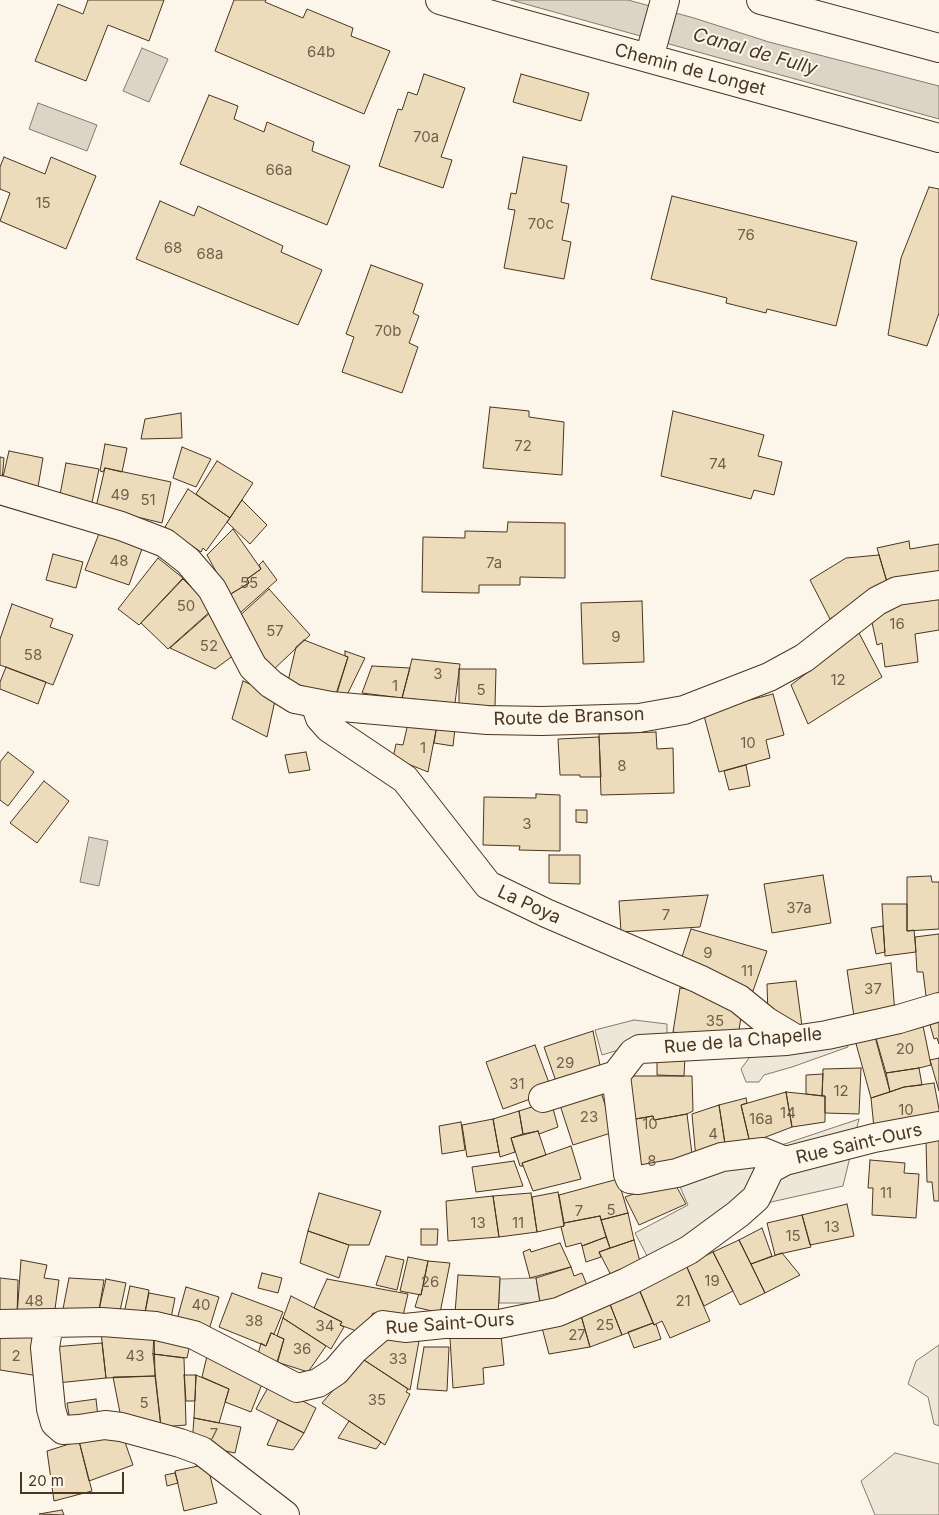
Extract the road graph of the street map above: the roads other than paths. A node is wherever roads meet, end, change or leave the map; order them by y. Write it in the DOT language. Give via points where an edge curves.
graph roads {
  1 [pos="440,0"];
  2 [pos="665,0"];
  3 [pos="761,0"];
  4 [pos="939,48"];
  5 [pos="649,58"];
  6 [pos="939,138"];
  7 [pos="0,490"];
  8 [pos="939,585"];
  9 [pos="315,704"];
  10 [pos="939,1007"];
  11 [pos="796,1038"];
  12 [pos="616,1075"];
  13 [pos="543,1098"];
  14 [pos="939,1126"];
  15 [pos="785,1161"];
  16 [pos="49,1323"];
  17 [pos="0,1324"];
  18 [pos="285,1515"];
  1 -- 5 [label="street, Chemin de Longet"];
  2 -- 5 [label="street"];
  3 -- 4 [label="street"];
  5 -- 6 [label="street, Chemin de Longet"];
  7 -- 9 [label="street, Route de Branson" via="121,526 165,543 188,561 212,589 253,667 271,684 295,699"];
  8 -- 9 [label="street, Route de Branson" via="890,594 804,658 769,677 684,710 639,718 542,721 487,720"];
  9 -- 11 [label="street, La Poya" via="320,718 329,728 405,779 488,885 724,991"];
  10 -- 11 [label="street, Rue de la Chapelle" via="827,1035"];
  11 -- 12 [label="street, Rue de la Chapelle" via="640,1050 633,1053"];
  12 -- 13 [label="street"];
  12 -- 15 [label="street" via="630,1179 677,1173 722,1157 763,1152"];
  14 -- 15 [label="street, Rue Saint-Ours" via="874,1138"];
  15 -- 16 [label="street, Rue Saint-Ours" via="770,1169 756,1198 738,1214 689,1250 627,1282 558,1312 499,1324 405,1328 382,1325 336,1371 318,1383 297,1388 194,1335 156,1326"];
  16 -- 17 [label="street, Rue Saint-Ours"];
  16 -- 18 [label="street" via="45,1348 51,1408 55,1423 63,1430 120,1427 202,1451"];
}
